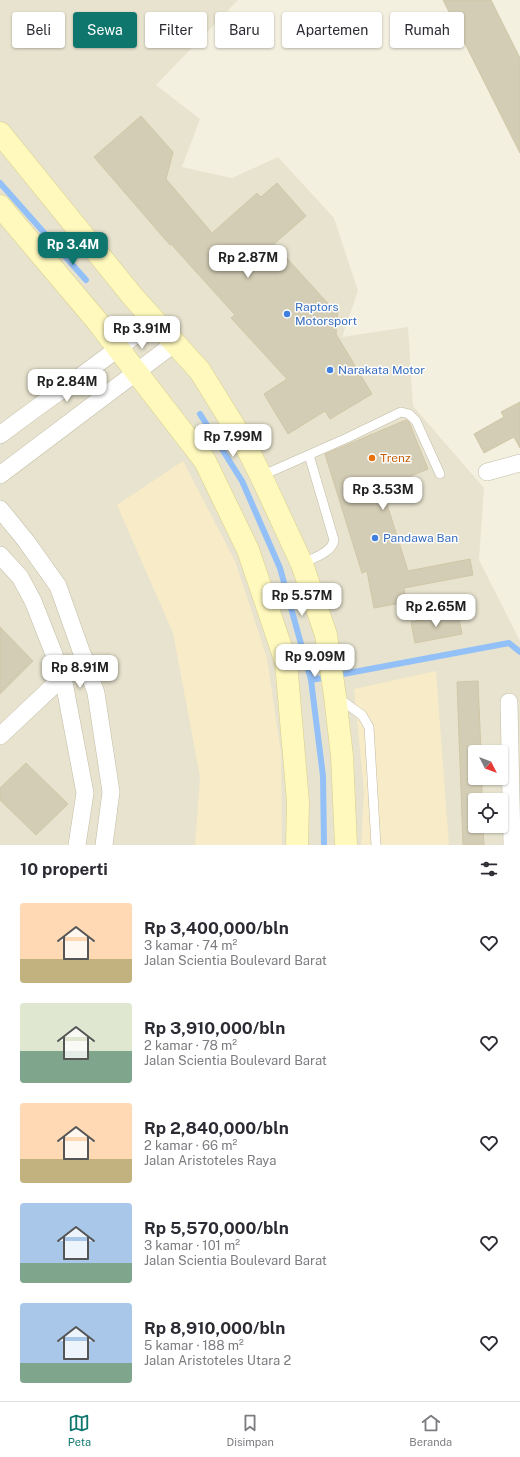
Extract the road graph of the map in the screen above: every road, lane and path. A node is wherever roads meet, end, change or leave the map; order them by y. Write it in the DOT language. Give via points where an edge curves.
graph roads {
  1 [pos="0,133"];
  2 [pos="0,206"];
  3 [pos="154,320"];
  4 [pos="175,343"];
  5 [pos="119,349"];
  6 [pos="137,372"];
  7 [pos="0,435"];
  8 [pos="309,456"];
  9 [pos="520,463"];
  10 [pos="487,472"];
  11 [pos="440,474"];
  12 [pos="0,475"];
  13 [pos="261,476"];
  14 [pos="0,509"];
  15 [pos="0,555"];
  16 [pos="302,564"];
  17 [pos="84,657"];
  18 [pos="63,677"];
  19 [pos="335,692"];
  20 [pos="509,702"];
  21 [pos="0,736"];
  22 [pos="77,845"];
  23 [pos="104,845"];
  24 [pos="297,845"];
  25 [pos="346,845"];
  26 [pos="376,845"];
  27 [pos="512,845"];
  1 -- 3 [label="street"];
  2 -- 5 [label="street"];
  3 -- 4 [label="street"];
  3 -- 5 [label="street"];
  4 -- 6 [label="street"];
  4 -- 13 [label="street" via="200,371 245,444"];
  5 -- 6 [label="street"];
  5 -- 7 [label="street"];
  6 -- 12 [label="street"];
  6 -- 24 [label="street" via="205,461 248,550 286,662 298,802"];
  8 -- 11 [label="lane" via="401,412 409,414 416,421"];
  8 -- 13 [label="lane"];
  8 -- 16 [label="lane" via="334,543 326,551"];
  9 -- 10 [label="street"];
  13 -- 16 [label="street"];
  14 -- 17 [label="street" via="58,586"];
  15 -- 18 [label="street" via="20,577 33,601"];
  16 -- 19 [label="street" via="326,635"];
  17 -- 18 [label="street"];
  17 -- 23 [label="street" via="96,693 111,792"];
  18 -- 21 [label="street"];
  18 -- 22 [label="street" via="85,793"];
  19 -- 25 [label="street" via="342,756"];
  19 -- 26 [label="lane" via="362,715 369,727"];
  20 -- 27 [label="street"];
}
